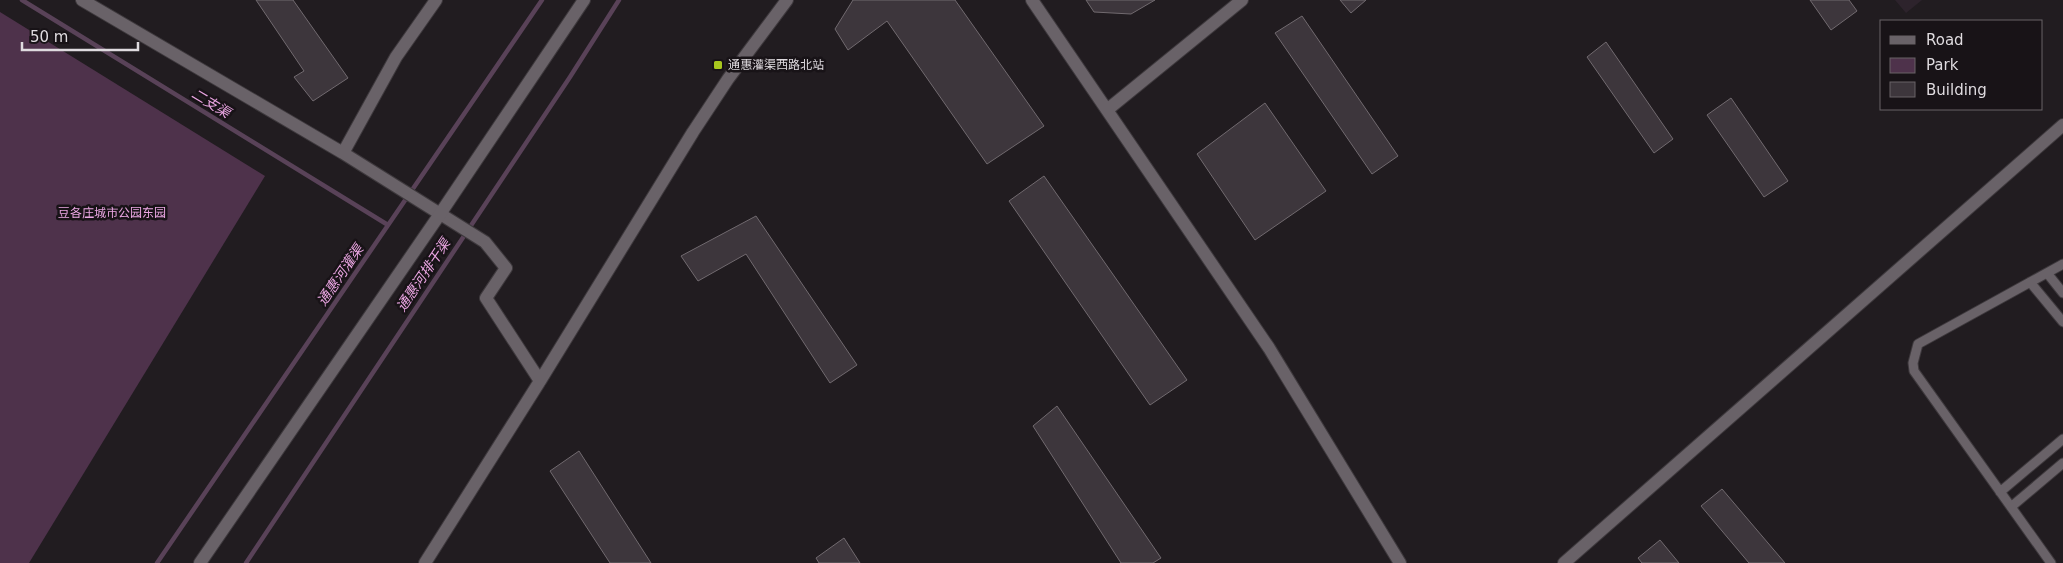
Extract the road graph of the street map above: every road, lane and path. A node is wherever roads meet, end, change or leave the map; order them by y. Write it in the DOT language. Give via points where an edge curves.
graph roads {
  1 [pos="82,0"];
  2 [pos="436,0"];
  3 [pos="584,0"];
  4 [pos="788,0"];
  5 [pos="1032,0"];
  6 [pos="1242,0"];
  7 [pos="1107,110"];
  8 [pos="2063,125"];
  9 [pos="343,153"];
  10 [pos="440,214"];
  11 [pos="2063,264"];
  12 [pos="2046,273"];
  13 [pos="2030,282"];
  14 [pos="2063,293"];
  15 [pos="2063,322"];
  16 [pos="540,381"];
  17 [pos="2063,440"];
  18 [pos="2063,463"];
  19 [pos="2000,492"];
  20 [pos="2011,507"];
  21 [pos="200,563"];
  22 [pos="425,563"];
  23 [pos="1400,563"];
  24 [pos="1564,563"];
  25 [pos="2051,563"];
  1 -- 9 [label="street"];
  2 -- 9 [label="street" via="396,57"];
  3 -- 10 [label="street"];
  4 -- 16 [label="street" via="728,79 693,132"];
  5 -- 7 [label="street"];
  6 -- 7 [label="street"];
  7 -- 23 [label="street" via="1269,348"];
  8 -- 24 [label="street"];
  9 -- 10 [label="street"];
  10 -- 16 [label="street" via="484,242 506,268 486,298"];
  10 -- 21 [label="street"];
  11 -- 12 [label="lane"];
  12 -- 13 [label="lane"];
  12 -- 14 [label="lane"];
  13 -- 15 [label="lane"];
  13 -- 19 [label="lane" via="1918,344 1913,363 1914,371"];
  16 -- 22 [label="street"];
  17 -- 19 [label="lane"];
  18 -- 20 [label="lane"];
  19 -- 20 [label="lane"];
  20 -- 25 [label="lane"];
}
